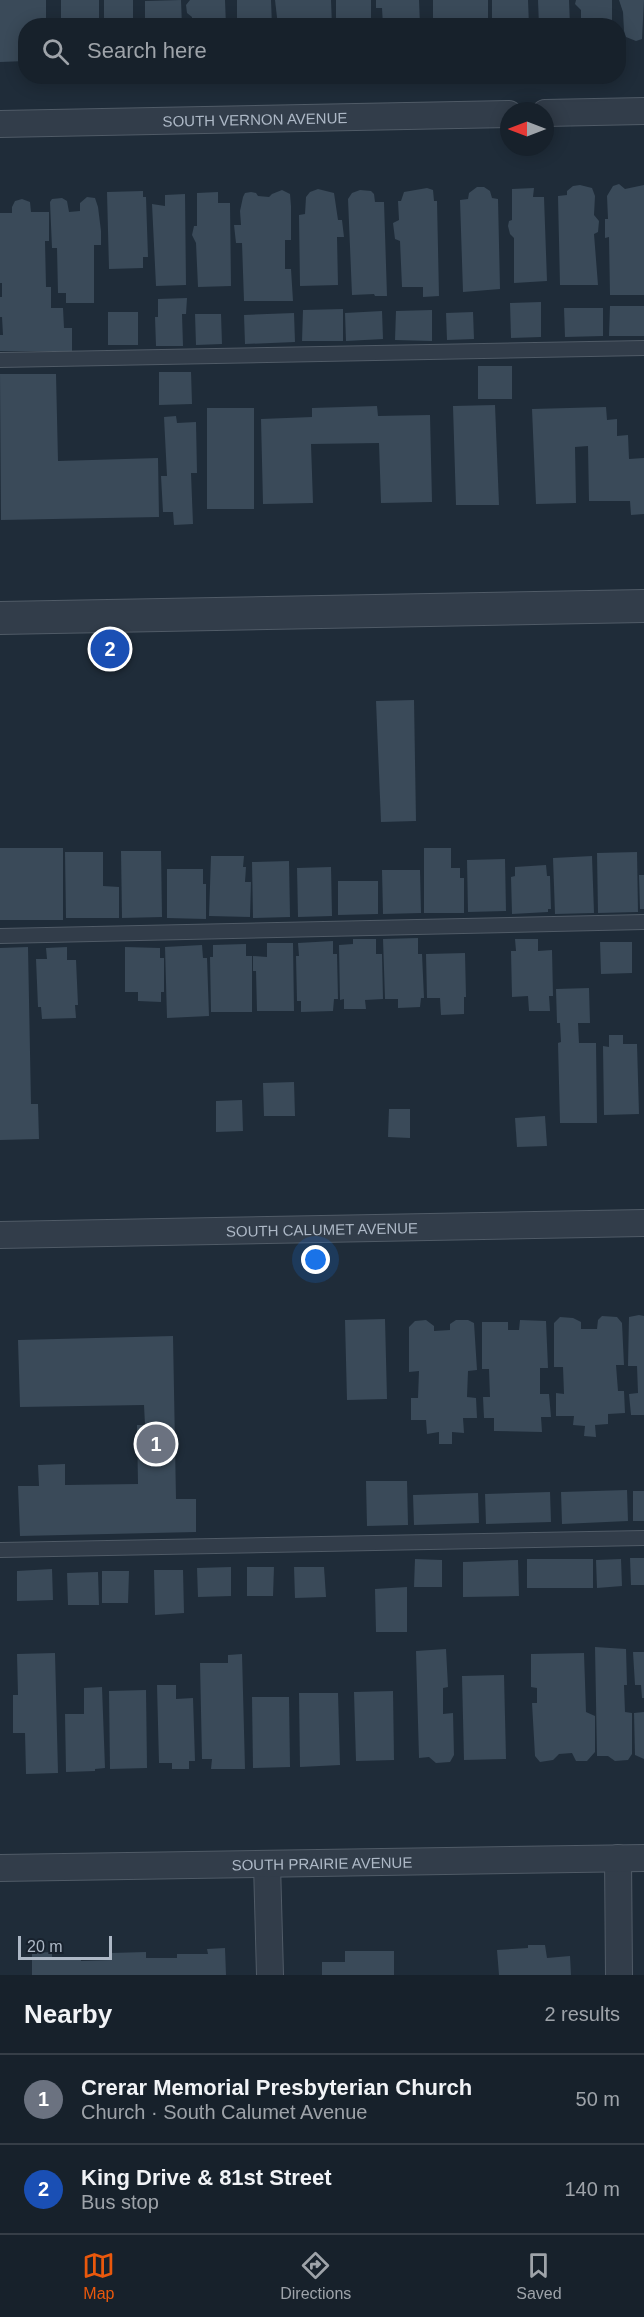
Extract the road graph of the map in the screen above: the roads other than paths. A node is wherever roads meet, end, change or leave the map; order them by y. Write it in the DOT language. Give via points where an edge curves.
graph roads {
  1 [pos="644,111"];
  2 [pos="554,113"];
  3 [pos="500,114"];
  4 [pos="0,124"];
  5 [pos="644,348"];
  6 [pos="0,360"];
  7 [pos="644,606"];
  8 [pos="0,618"];
  9 [pos="644,922"];
  10 [pos="0,936"];
  11 [pos="644,1223"];
  12 [pos="0,1235"];
  13 [pos="644,1538"];
  14 [pos="0,1551"];
  15 [pos="618,1858"];
  16 [pos="644,1858"];
  17 [pos="267,1864"];
  18 [pos="0,1868"];
  19 [pos="270,1975"];
  20 [pos="619,1975"];
  1 -- 2 [label="street"];
  3 -- 4 [label="street, SOUTH VERNON AVENUE"];
  5 -- 6 [label="lane"];
  7 -- 8 [label="street"];
  9 -- 10 [label="lane"];
  11 -- 12 [label="street, SOUTH CALUMET AVENUE"];
  13 -- 14 [label="lane"];
  15 -- 16 [label="street, SOUTH PRAIRIE AVENUE"];
  15 -- 17 [label="street, SOUTH PRAIRIE AVENUE"];
  15 -- 20 [label="street"];
  17 -- 18 [label="street, SOUTH PRAIRIE AVENUE"];
  17 -- 19 [label="street"];
}
